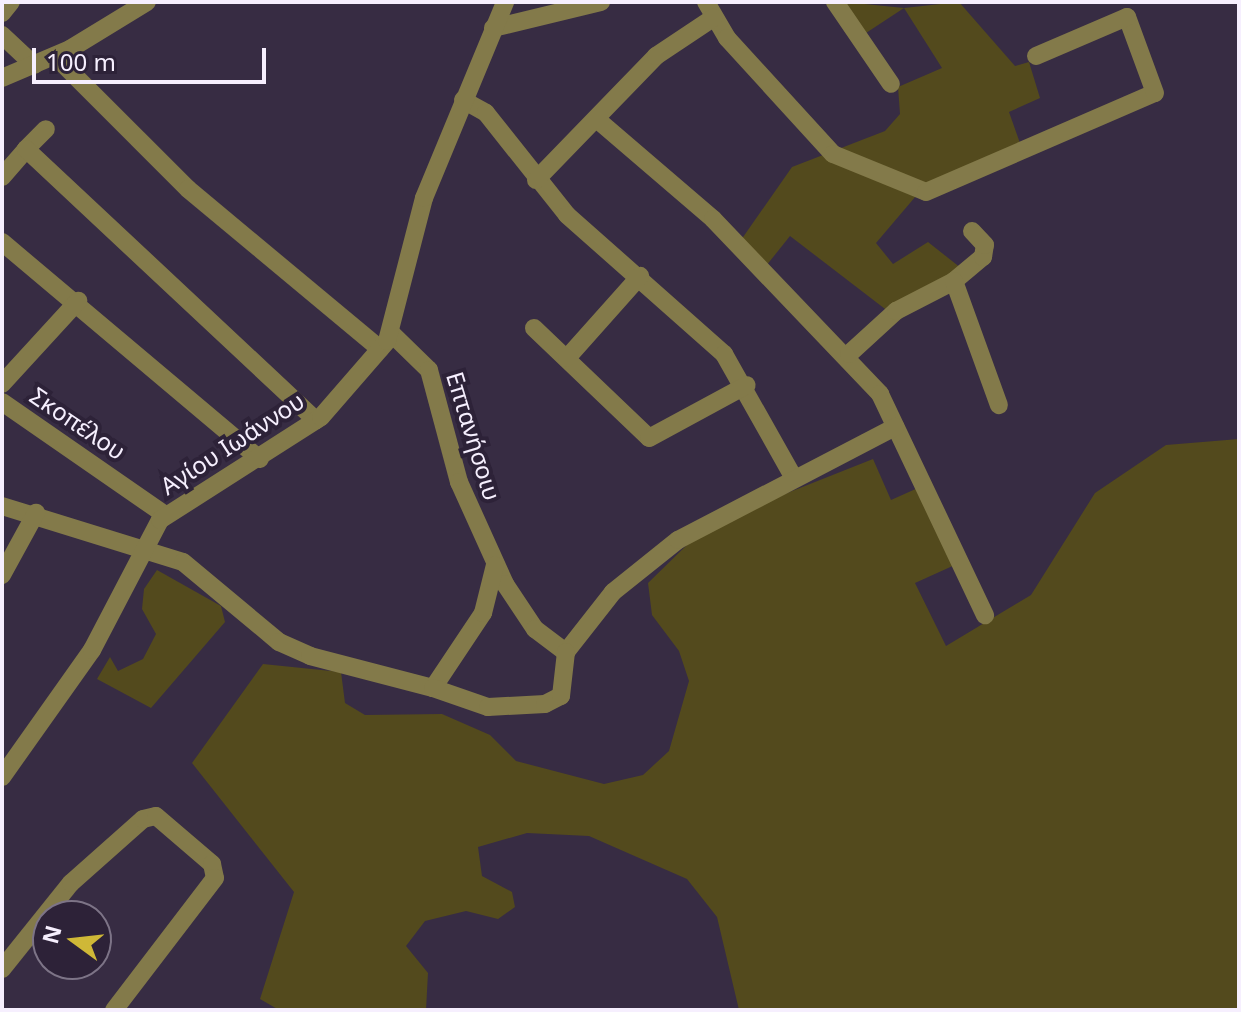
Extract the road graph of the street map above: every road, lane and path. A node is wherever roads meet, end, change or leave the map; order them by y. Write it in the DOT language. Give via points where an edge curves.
graph roads {
  1 [pos="11,2"];
  2 [pos="147,2"];
  3 [pos="505,2"];
  4 [pos="601,2"];
  5 [pos="835,2"];
  6 [pos="1124,9"];
  7 [pos="710,10"];
  8 [pos="2,13"];
  9 [pos="493,28"];
  10 [pos="2,35"];
  11 [pos="55,56"];
  12 [pos="1036,56"];
  13 [pos="34,65"];
  14 [pos="2,78"];
  15 [pos="891,84"];
  16 [pos="463,100"];
  17 [pos="600,122"];
  18 [pos="46,129"];
  19 [pos="26,149"];
  20 [pos="2,177"];
  21 [pos="536,180"];
  22 [pos="972,231"];
  23 [pos="2,242"];
  24 [pos="640,276"];
  25 [pos="954,281"];
  26 [pos="78,301"];
  27 [pos="534,328"];
  28 [pos="391,333"];
  29 [pos="380,349"];
  30 [pos="849,354"];
  31 [pos="567,358"];
  32 [pos="2,384"];
  33 [pos="747,385"];
  34 [pos="2,402"];
  35 [pos="999,405"];
  36 [pos="316,420"];
  37 [pos="895,427"];
  38 [pos="260,459"];
  39 [pos="794,478"];
  40 [pos="2,506"];
  41 [pos="36,513"];
  42 [pos="165,515"];
  43 [pos="140,547"];
  44 [pos="495,565"];
  45 [pos="2,575"];
  46 [pos="985,615"];
  47 [pos="566,652"];
  48 [pos="433,688"];
  49 [pos="2,777"];
  50 [pos="2,969"];
  51 [pos="114,1010"];
  1 -- 8 [label="street"];
  2 -- 11 [label="street"];
  3 -- 9 [label="street, Αγίου Ιωάννου"];
  4 -- 9 [label="street"];
  5 -- 15 [label="street"];
  6 -- 7 [label="street" via="1155,93 926,192 833,154"];
  6 -- 12 [label="street"];
  7 -- 17 [label="street" via="656,56"];
  9 -- 16 [label="street, Αγίου Ιωάννου"];
  10 -- 13 [label="street"];
  11 -- 13 [label="street"];
  11 -- 29 [label="street" via="188,189"];
  13 -- 14 [label="street"];
  16 -- 21 [label="street" via="486,113"];
  16 -- 28 [label="street, Αγίου Ιωάννου" via="413,231"];
  17 -- 21 [label="street"];
  17 -- 30 [label="street" via="713,219"];
  18 -- 19 [label="street"];
  19 -- 20 [label="street"];
  19 -- 36 [label="street"];
  21 -- 24 [label="street"];
  22 -- 25 [label="street" via="985,245 983,257"];
  23 -- 26 [label="street"];
  24 -- 31 [label="street"];
  24 -- 33 [label="street"];
  25 -- 30 [label="street" via="896,311"];
  25 -- 35 [label="street"];
  26 -- 32 [label="street"];
  26 -- 38 [label="street"];
  27 -- 31 [label="street"];
  28 -- 29 [label="street, Αγίου Ιωάννου"];
  28 -- 44 [label="street, Επτανήσοιυ" via="429,370 459,482"];
  29 -- 36 [label="street, Αγίου Ιωάννου"];
  30 -- 37 [label="street"];
  31 -- 33 [label="street" via="649,438"];
  33 -- 39 [label="street"];
  34 -- 42 [label="street, Σκοπέλου"];
  36 -- 38 [label="street, Αγίου Ιωάννου"];
  37 -- 39 [label="street"];
  37 -- 46 [label="street"];
  38 -- 42 [label="street, Αγίου Ιωάννου"];
  39 -- 47 [label="street" via="708,521 648,562 589,617"];
  40 -- 41 [label="street"];
  41 -- 43 [label="street"];
  41 -- 45 [label="street"];
  42 -- 43 [label="street, Αγίου Ιωάννου"];
  43 -- 48 [label="street" via="199,573 279,642"];
  43 -- 49 [label="street, Αγίου Ιωάννου" via="92,650"];
  44 -- 47 [label="street, Επτανήσοιυ" via="535,629"];
  44 -- 48 [label="street" via="483,613"];
  47 -- 48 [label="street" via="561,696 545,704 488,707"];
  50 -- 51 [label="street" via="71,883 143,819 156,816 212,864 215,878"];
}
